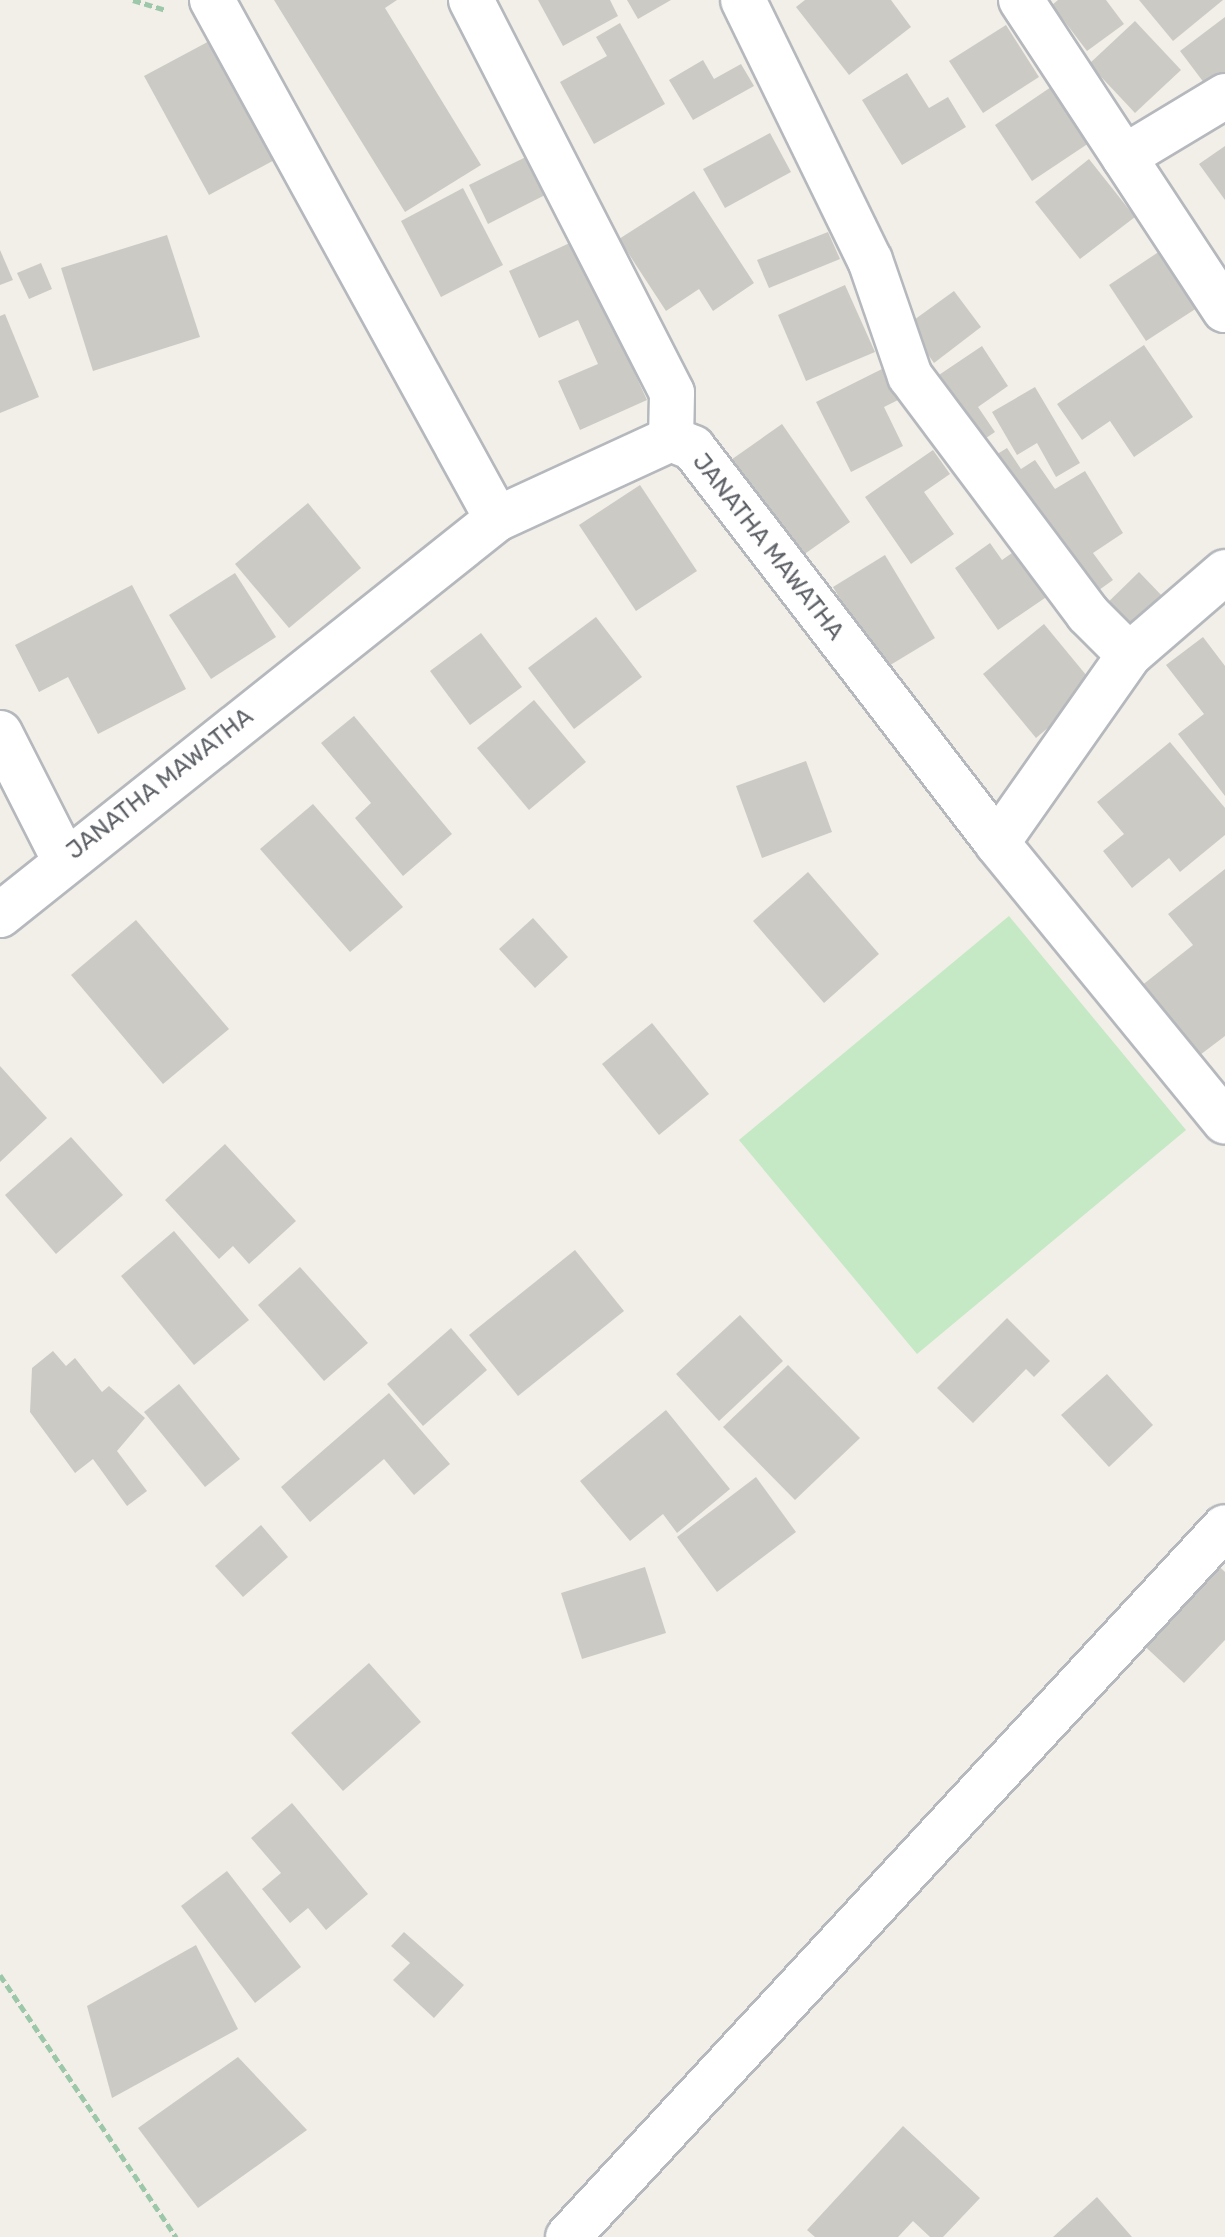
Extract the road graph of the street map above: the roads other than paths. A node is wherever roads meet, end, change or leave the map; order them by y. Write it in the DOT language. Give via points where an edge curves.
graph roads {
  1 [pos="212,0"];
  2 [pos="471,0"];
  3 [pos="743,0"];
  4 [pos="1022,0"];
  5 [pos="1225,96"];
  6 [pos="1124,157"];
  7 [pos="1225,310"];
  8 [pos="671,439"];
  9 [pos="497,519"];
  10 [pos="1225,572"];
  11 [pos="1129,655"];
  12 [pos="0,733"];
  13 [pos="997,843"];
  14 [pos="64,859"];
  15 [pos="0,915"];
  16 [pos="1225,1122"];
  17 [pos="1225,1527"];
  18 [pos="568,2237"];
  1 -- 9 [label="street"];
  2 -- 8 [label="street" via="672,393"];
  3 -- 11 [label="street" via="870,260 910,376 1088,614"];
  4 -- 6 [label="street"];
  5 -- 6 [label="street"];
  6 -- 7 [label="street"];
  8 -- 9 [label="street, JANATHA MAWATHA"];
  8 -- 13 [label="street, JANATHA MAWATHA" via="693,448"];
  9 -- 14 [label="street, JANATHA MAWATHA"];
  10 -- 11 [label="street"];
  11 -- 13 [label="street"];
  12 -- 14 [label="street"];
  13 -- 16 [label="street, JANATHA MAWATHA"];
  14 -- 15 [label="street, JANATHA MAWATHA"];
  17 -- 18 [label="street"];
}
